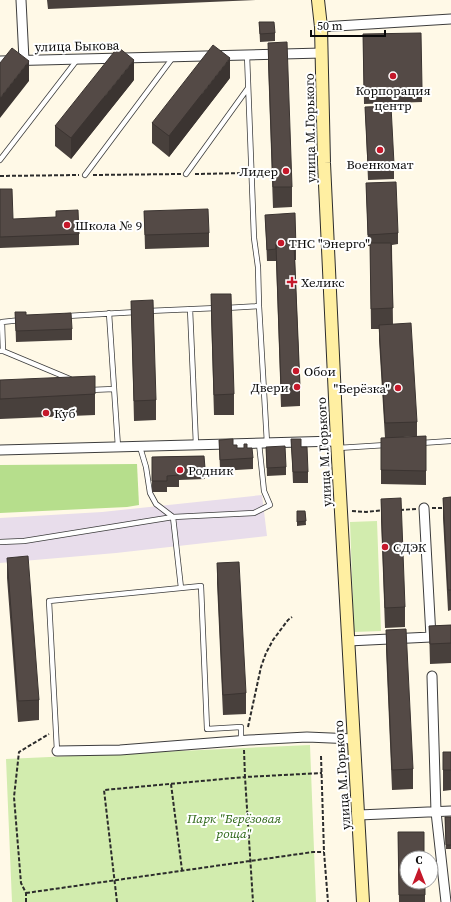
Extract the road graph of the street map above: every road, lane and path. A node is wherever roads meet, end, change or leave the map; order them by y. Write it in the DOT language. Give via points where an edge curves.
graph roads {
  1 [pos="20,0"];
  2 [pos="318,0"];
  3 [pos="451,19"];
  4 [pos="321,27"];
  5 [pos="322,53"];
  6 [pos="247,55"];
  7 [pos="174,56"];
  8 [pos="78,59"];
  9 [pos="24,60"];
  10 [pos="0,61"];
  11 [pos="248,88"];
  12 [pos="0,160"];
  13 [pos="251,173"];
  14 [pos="186,174"];
  15 [pos="85,175"];
  16 [pos="0,176"];
  17 [pos="259,306"];
  18 [pos="190,309"];
  19 [pos="109,313"];
  20 [pos="63,317"];
  21 [pos="25,320"];
  22 [pos="1,322"];
  23 [pos="2,351"];
  24 [pos="75,381"];
  25 [pos="90,387"];
  26 [pos="114,389"];
  27 [pos="82,390"];
  28 [pos="97,390"];
  29 [pos="451,441"];
  30 [pos="263,443"];
  31 [pos="337,444"];
  32 [pos="413,444"];
  33 [pos="196,445"];
  34 [pos="390,445"];
  35 [pos="140,447"];
  36 [pos="118,448"];
  37 [pos="0,450"];
  38 [pos="424,508"];
  39 [pos="451,508"];
  40 [pos="388,510"];
  41 [pos="395,510"];
  42 [pos="341,511"];
  43 [pos="173,517"];
  44 [pos="0,542"];
  45 [pos="181,588"];
  46 [pos="292,617"];
  47 [pos="348,641"];
  48 [pos="432,676"];
  49 [pos="55,730"];
  50 [pos="354,739"];
  51 [pos="245,740"];
  52 [pos="57,751"];
  53 [pos="321,756"];
  54 [pos="322,773"];
  55 [pos="245,777"];
  56 [pos="170,784"];
  57 [pos="451,811"];
  58 [pos="436,812"];
  59 [pos="359,815"];
  60 [pos="324,852"];
  61 [pos="250,861"];
  62 [pos="182,870"];
  63 [pos="114,880"];
  64 [pos="26,893"];
  65 [pos="26,902"];
  66 [pos="116,902"];
  67 [pos="253,902"];
  68 [pos="328,902"];
  69 [pos="363,902"];
  70 [pos="446,902"];
  1 -- 9 [label="street"];
  2 -- 4 [label="main road, улица М.Горького"];
  3 -- 4 [label="street"];
  4 -- 5 [label="main road, улица М.Горького"];
  5 -- 6 [label="street, улица Быкова"];
  5 -- 31 [label="main road, улица М.Горького" via="324,163"];
  6 -- 7 [label="street, улица Быкова"];
  6 -- 11 [label="lane"];
  7 -- 8 [label="street, улица Быкова"];
  7 -- 15 [label="lane"];
  8 -- 9 [label="street, улица Быкова"];
  8 -- 12 [label="lane"];
  9 -- 10 [label="street, улица Быкова"];
  11 -- 13 [label="lane"];
  11 -- 14 [label="lane"];
  13 -- 14 [label="path"];
  13 -- 17 [label="lane"];
  14 -- 15 [label="path"];
  15 -- 16 [label="path"];
  17 -- 18 [label="lane"];
  17 -- 30 [label="lane"];
  18 -- 19 [label="lane"];
  18 -- 33 [label="lane"];
  19 -- 20 [label="lane"];
  19 -- 26 [label="lane"];
  21 -- 22 [label="lane"];
  22 -- 23 [label="lane"];
  23 -- 24 [label="lane"];
  25 -- 28 [label="lane"];
  26 -- 28 [label="lane"];
  26 -- 36 [label="lane"];
  27 -- 28 [label="lane"];
  29 -- 32 [label="lane"];
  30 -- 31 [label="street"];
  30 -- 33 [label="street"];
  30 -- 43 [label="lane" via="264,491 270,505 254,513"];
  31 -- 34 [label="lane"];
  31 -- 42 [label="main road, улица М.Горького"];
  33 -- 35 [label="street"];
  35 -- 36 [label="street"];
  35 -- 43 [label="lane" via="150,493 156,504"];
  36 -- 37 [label="street"];
  38 -- 39 [label="path"];
  38 -- 41 [label="path"];
  38 -- 47 [label="street" via="431,637"];
  40 -- 42 [label="path"];
  42 -- 47 [label="main road, улица М.Горького"];
  43 -- 44 [label="lane" via="24,541"];
  43 -- 45 [label="lane"];
  45 -- 49 [label="lane" via="49,601"];
  45 -- 51 [label="lane" via="201,586 207,729 241,727"];
  46 -- 51 [label="path" via="266,653"];
  47 -- 50 [label="main road, улица М.Горького"];
  48 -- 58 [label="street"];
  49 -- 52 [label="lane"];
  49 -- 64 [label="path" via="19,752 14,797 20,883"];
  50 -- 51 [label="street" via="307,737"];
  50 -- 59 [label="main road, улица М.Горького"];
  51 -- 52 [label="street" via="120,750"];
  51 -- 55 [label="path"];
  53 -- 54 [label="path"];
  54 -- 55 [label="path"];
  54 -- 60 [label="path"];
  55 -- 56 [label="path"];
  55 -- 61 [label="path"];
  56 -- 62 [label="path"];
  56 -- 63 [label="path" via="104,790"];
  57 -- 58 [label="street"];
  58 -- 59 [label="street"];
  58 -- 70 [label="street"];
  59 -- 69 [label="main road, улица М.Горького"];
  60 -- 61 [label="path"];
  60 -- 68 [label="path"];
  61 -- 62 [label="path"];
  61 -- 67 [label="path"];
  62 -- 63 [label="path"];
  63 -- 64 [label="path"];
  63 -- 66 [label="path"];
  64 -- 65 [label="path"];
}
